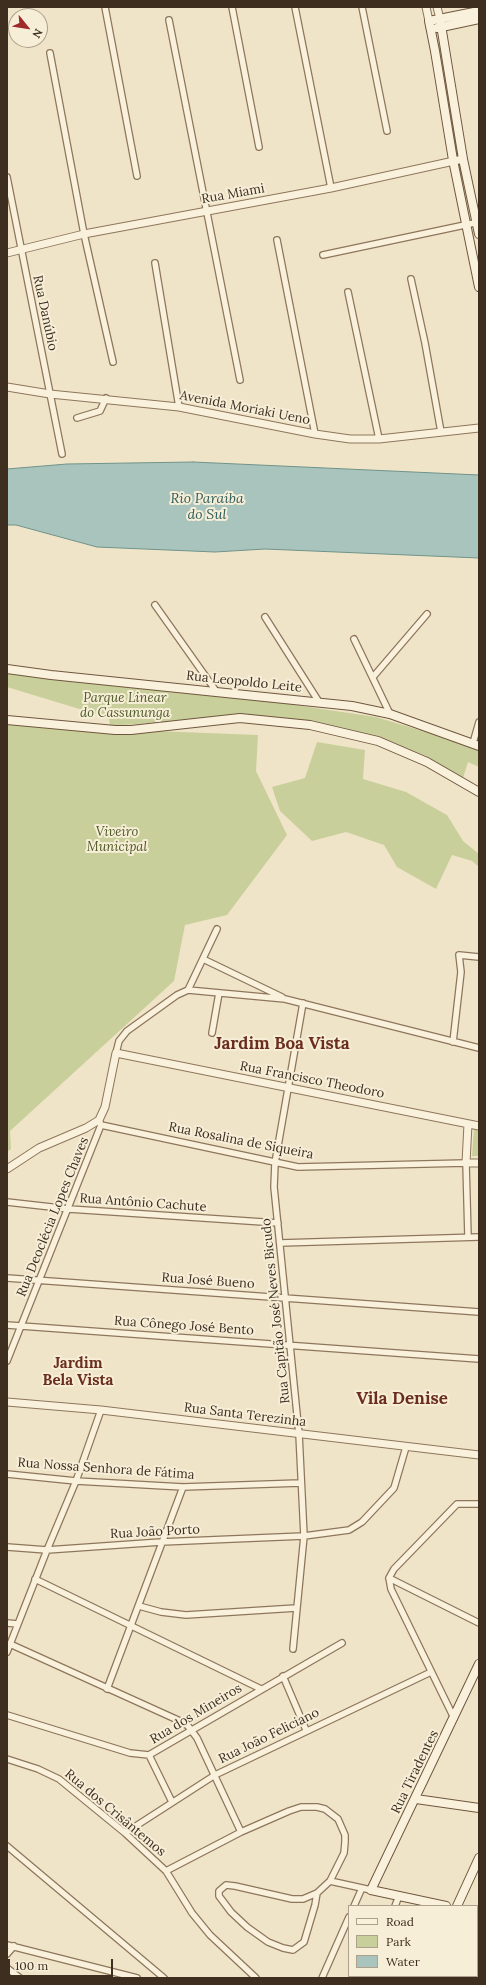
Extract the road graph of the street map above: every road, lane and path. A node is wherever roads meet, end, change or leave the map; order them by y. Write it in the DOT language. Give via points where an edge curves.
graph roads {
  1 [pos="105,7"];
  2 [pos="232,7"];
  3 [pos="295,7"];
  4 [pos="362,7"];
  5 [pos="426,7"];
  6 [pos="437,7"];
  7 [pos="479,11"];
  8 [pos="440,19"];
  9 [pos="479,19"];
  10 [pos="169,20"];
  11 [pos="429,25"];
  12 [pos="442,27"];
  13 [pos="50,53"];
  14 [pos="387,131"];
  15 [pos="260,147"];
  16 [pos="463,159"];
  17 [pos="453,160"];
  18 [pos="137,176"];
  19 [pos="7,177"];
  20 [pos="331,188"];
  21 [pos="207,210"];
  22 [pos="478,222"];
  23 [pos="466,224"];
  24 [pos="84,234"];
  25 [pos="479,234"];
  26 [pos="277,240"];
  27 [pos="20,250"];
  28 [pos="7,253"];
  29 [pos="323,255"];
  30 [pos="155,263"];
  31 [pos="411,278"];
  32 [pos="479,287"];
  33 [pos="348,292"];
  34 [pos="113,362"];
  35 [pos="240,380"];
  36 [pos="7,387"];
  37 [pos="50,394"];
  38 [pos="106,398"];
  39 [pos="180,407"];
  40 [pos="77,418"];
  41 [pos="479,428"];
  42 [pos="441,432"];
  43 [pos="315,434"];
  44 [pos="379,439"];
  45 [pos="62,454"];
  46 [pos="155,605"];
  47 [pos="427,614"];
  48 [pos="265,617"];
  49 [pos="354,639"];
  50 [pos="7,669"];
  51 [pos="373,677"];
  52 [pos="216,691"];
  53 [pos="319,702"];
  54 [pos="390,714"];
  55 [pos="7,720"];
  56 [pos="479,722"];
  57 [pos="476,745"];
  58 [pos="479,792"];
  59 [pos="217,929"];
  60 [pos="479,957"];
  61 [pos="204,959"];
  62 [pos="188,990"];
  63 [pos="219,993"];
  64 [pos="285,998"];
  65 [pos="303,1003"];
  66 [pos="212,1033"];
  67 [pos="452,1042"];
  68 [pos="479,1048"];
  69 [pos="116,1053"];
  70 [pos="289,1087"];
  71 [pos="100,1123"];
  72 [pos="468,1124"];
  73 [pos="479,1126"];
  74 [pos="275,1163"];
  75 [pos="466,1163"];
  76 [pos="479,1163"];
  77 [pos="7,1169"];
  78 [pos="7,1202"];
  79 [pos="69,1209"];
  80 [pos="278,1223"];
  81 [pos="468,1237"];
  82 [pos="479,1237"];
  83 [pos="280,1243"];
  84 [pos="7,1278"];
  85 [pos="39,1281"];
  86 [pos="285,1297"];
  87 [pos="479,1312"];
  88 [pos="7,1325"];
  89 [pos="20,1326"];
  90 [pos="290,1345"];
  91 [pos="479,1359"];
  92 [pos="7,1361"];
  93 [pos="7,1402"];
  94 [pos="101,1410"];
  95 [pos="299,1434"];
  96 [pos="406,1447"];
  97 [pos="479,1455"];
  98 [pos="7,1474"];
  99 [pos="76,1481"];
  100 [pos="300,1484"];
  101 [pos="183,1487"];
  102 [pos="479,1504"];
  103 [pos="304,1536"];
  104 [pos="161,1542"];
  105 [pos="7,1547"];
  106 [pos="46,1550"];
  107 [pos="390,1578"];
  108 [pos="35,1579"];
  109 [pos="139,1606"];
  110 [pos="296,1608"];
  111 [pos="7,1623"];
  112 [pos="479,1623"];
  113 [pos="18,1624"];
  114 [pos="131,1626"];
  115 [pos="342,1643"];
  116 [pos="10,1644"];
  117 [pos="293,1649"];
  118 [pos="7,1652"];
  119 [pos="479,1664"];
  120 [pos="430,1672"];
  121 [pos="283,1676"];
  122 [pos="107,1689"];
  123 [pos="261,1689"];
  124 [pos="7,1715"];
  125 [pos="454,1718"];
  126 [pos="191,1730"];
  127 [pos="306,1730"];
  128 [pos="149,1755"];
  129 [pos="7,1759"];
  130 [pos="214,1775"];
  131 [pos="416,1799"];
  132 [pos="172,1802"];
  133 [pos="479,1808"];
  134 [pos="241,1832"];
  135 [pos="125,1833"];
  136 [pos="7,1846"];
  137 [pos="479,1858"];
  138 [pos="166,1871"];
  139 [pos="330,1882"];
  140 [pos="362,1888"];
  141 [pos="371,1890"];
  142 [pos="317,1893"];
  143 [pos="399,1896"];
  144 [pos="354,1905"];
  145 [pos="395,1905"];
  146 [pos="441,1905"];
  147 [pos="457,1905"];
  148 [pos="348,1918"];
  149 [pos="7,1945"];
  150 [pos="14,1946"];
  151 [pos="7,1954"];
  152 [pos="7,1968"];
  153 [pos="20,1978"];
  154 [pos="137,1978"];
  155 [pos="164,1978"];
  156 [pos="256,1978"];
  157 [pos="322,1978"];
  1 -- 18 [label="street"];
  2 -- 15 [label="street"];
  3 -- 20 [label="street"];
  4 -- 14 [label="street"];
  5 -- 11 [label="street"];
  6 -- 8 [label="street"];
  7 -- 8 [label="main road"];
  8 -- 11 [label="main road"];
  8 -- 12 [label="main road"];
  9 -- 12 [label="main road"];
  10 -- 21 [label="street"];
  11 -- 12 [label="main road"];
  11 -- 17 [label="main road"];
  12 -- 16 [label="main road"];
  13 -- 24 [label="street"];
  16 -- 17 [label="street, Rua Miami"];
  16 -- 22 [label="main road"];
  17 -- 20 [label="street, Rua Miami"];
  17 -- 23 [label="main road"];
  19 -- 27 [label="street, Rua Danúbio"];
  20 -- 21 [label="street, Rua Miami"];
  21 -- 24 [label="street, Rua Miami"];
  21 -- 35 [label="street"];
  22 -- 23 [label="street"];
  22 -- 25 [label="main road"];
  23 -- 29 [label="street"];
  23 -- 32 [label="main road"];
  24 -- 27 [label="street, Rua Miami"];
  24 -- 34 [label="street"];
  26 -- 43 [label="street"];
  27 -- 28 [label="street, Rua Miami"];
  27 -- 37 [label="street, Rua Danúbio"];
  30 -- 39 [label="street"];
  31 -- 42 [label="street"];
  33 -- 44 [label="street"];
  36 -- 37 [label="street, Avenida Moriaki Ueno"];
  37 -- 38 [label="street, Avenida Moriaki Ueno"];
  37 -- 45 [label="street, Rua Danúbio"];
  38 -- 39 [label="street, Avenida Moriaki Ueno"];
  38 -- 40 [label="street" via="100,411"];
  39 -- 43 [label="street, Avenida Moriaki Ueno"];
  41 -- 42 [label="street, Avenida Moriaki Ueno"];
  42 -- 44 [label="street, Avenida Moriaki Ueno"];
  43 -- 44 [label="street, Avenida Moriaki Ueno" via="350,439"];
  46 -- 52 [label="street"];
  47 -- 51 [label="street"];
  48 -- 53 [label="street"];
  49 -- 51 [label="street"];
  50 -- 52 [label="main road, Rua Leopoldo Leite"];
  51 -- 54 [label="street"];
  52 -- 53 [label="main road, Rua Leopoldo Leite"];
  53 -- 54 [label="main road, Rua Leopoldo Leite"];
  54 -- 57 [label="main road, Rua Leopoldo Leite"];
  55 -- 58 [label="main road" via="115,730 240,718 310,725 378,740 427,762"];
  56 -- 57 [label="street"];
  59 -- 61 [label="street"];
  60 -- 67 [label="street" via="459,955 461,972"];
  61 -- 62 [label="street"];
  61 -- 64 [label="street"];
  62 -- 63 [label="street"];
  62 -- 69 [label="street" via="127,1031 119,1040"];
  63 -- 64 [label="street"];
  63 -- 66 [label="street"];
  64 -- 65 [label="street"];
  65 -- 67 [label="street"];
  65 -- 70 [label="street, Rua Capitão José Neves Bicudo"];
  67 -- 68 [label="street"];
  69 -- 70 [label="street, Rua Francisco Theodoro"];
  69 -- 71 [label="street"];
  70 -- 72 [label="street, Rua Francisco Theodoro"];
  70 -- 74 [label="street, Rua Capitão José Neves Bicudo"];
  71 -- 74 [label="street, Rua Rosalina de Siqueira"];
  71 -- 77 [label="street" via="39,1148"];
  71 -- 79 [label="street, Rua Deoclécia Lopes Chaves"];
  72 -- 73 [label="street, Rua Francisco Theodoro"];
  72 -- 75 [label="street"];
  74 -- 75 [label="street, Rua Rosalina de Siqueira" via="313,1168"];
  74 -- 80 [label="street, Rua Capitão José Neves Bicudo" via="274,1187"];
  75 -- 76 [label="street, Rua Rosalina de Siqueira"];
  75 -- 81 [label="street"];
  78 -- 79 [label="street, Rua Antônio Cachute"];
  79 -- 80 [label="street, Rua Antônio Cachute"];
  79 -- 85 [label="street, Rua Deoclécia Lopes Chaves"];
  80 -- 83 [label="street, Rua Capitão José Neves Bicudo"];
  81 -- 82 [label="street"];
  81 -- 83 [label="street"];
  83 -- 86 [label="street, Rua Capitão José Neves Bicudo"];
  84 -- 85 [label="street, Rua José Bueno"];
  85 -- 86 [label="street, Rua José Bueno"];
  85 -- 89 [label="street, Rua Deoclécia Lopes Chaves"];
  86 -- 87 [label="street, Rua José Bueno"];
  86 -- 90 [label="street, Rua Capitão José Neves Bicudo"];
  88 -- 89 [label="street, Rua Cônego José Bento"];
  89 -- 90 [label="street, Rua Cônego José Bento"];
  89 -- 92 [label="street, Rua Deoclécia Lopes Chaves"];
  90 -- 91 [label="street, Rua Cônego José Bento"];
  90 -- 95 [label="street, Rua Capitão José Neves Bicudo"];
  93 -- 94 [label="street, Rua Santa Terezinha"];
  94 -- 95 [label="street, Rua Santa Terezinha"];
  94 -- 99 [label="street"];
  95 -- 96 [label="street, Rua Santa Terezinha"];
  95 -- 100 [label="street, Rua Capitão José Neves Bicudo"];
  96 -- 97 [label="street, Rua Santa Terezinha"];
  96 -- 103 [label="street, Rua João Porto" via="394,1488 362,1522 343,1531"];
  98 -- 99 [label="street, Rua Nossa Senhora de Fátima"];
  99 -- 101 [label="street, Rua Nossa Senhora de Fátima"];
  99 -- 106 [label="street"];
  100 -- 101 [label="street, Rua Nossa Senhora de Fátima"];
  100 -- 103 [label="street, Rua Capitão José Neves Bicudo"];
  101 -- 104 [label="street"];
  102 -- 107 [label="street" via="457,1504 394,1569"];
  103 -- 104 [label="street, Rua João Porto"];
  103 -- 110 [label="street, Rua Capitão José Neves Bicudo"];
  104 -- 106 [label="street, Rua João Porto"];
  104 -- 109 [label="street"];
  105 -- 106 [label="street, Rua João Porto"];
  106 -- 108 [label="street"];
  107 -- 112 [label="street"];
  107 -- 120 [label="street" via="391,1589"];
  108 -- 113 [label="street"];
  108 -- 114 [label="street"];
  109 -- 110 [label="street" via="186,1615"];
  109 -- 114 [label="street"];
  110 -- 117 [label="street, Rua Capitão José Neves Bicudo"];
  111 -- 113 [label="street"];
  113 -- 116 [label="street"];
  114 -- 122 [label="street"];
  114 -- 123 [label="street"];
  115 -- 121 [label="street, Rua dos Mineiros"];
  116 -- 118 [label="street"];
  116 -- 122 [label="street"];
  119 -- 125 [label="main road, Rua Tiradentes"];
  120 -- 125 [label="street"];
  120 -- 127 [label="street, Rua João Feliciano"];
  121 -- 123 [label="street, Rua dos Mineiros"];
  121 -- 127 [label="street"];
  122 -- 126 [label="street" via="180,1721"];
  123 -- 126 [label="street, Rua dos Mineiros"];
  124 -- 128 [label="street, Rua dos Mineiros" via="130,1753"];
  125 -- 131 [label="main road, Rua Tiradentes"];
  126 -- 128 [label="street, Rua dos Mineiros"];
  126 -- 130 [label="street"];
  127 -- 130 [label="street, Rua João Feliciano"];
  128 -- 132 [label="street"];
  129 -- 135 [label="street, Rua dos Crisântemos" via="59,1779"];
  130 -- 132 [label="street, Rua João Feliciano"];
  130 -- 134 [label="street"];
  131 -- 133 [label="main road"];
  131 -- 141 [label="main road, Rua Tiradentes"];
  132 -- 135 [label="street, Rua João Feliciano"];
  134 -- 138 [label="street"];
  134 -- 139 [label="street" via="301,1807 325,1809 338,1820 345,1835 344,1854"];
  135 -- 138 [label="street, Rua dos Crisântemos"];
  136 -- 155 [label="street"];
  137 -- 147 [label="main road"];
  138 -- 156 [label="street, Rua dos Crisântemos" via="192,1913 210,1935"];
  139 -- 140 [label="street"];
  139 -- 142 [label="street"];
  140 -- 141 [label="street"];
  140 -- 144 [label="street"];
  141 -- 143 [label="main road"];
  142 -- 142 [label="street" via="303,1899 292,1899 226,1885 219,1891 219,1896 247,1928 268,1942 293,1950 304,1942"];
  143 -- 145 [label="street"];
  143 -- 146 [label="main road"];
  148 -- 157 [label="street"];
  149 -- 150 [label="street"];
  150 -- 151 [label="street"];
  150 -- 154 [label="street"];
  152 -- 153 [label="street"];
}
